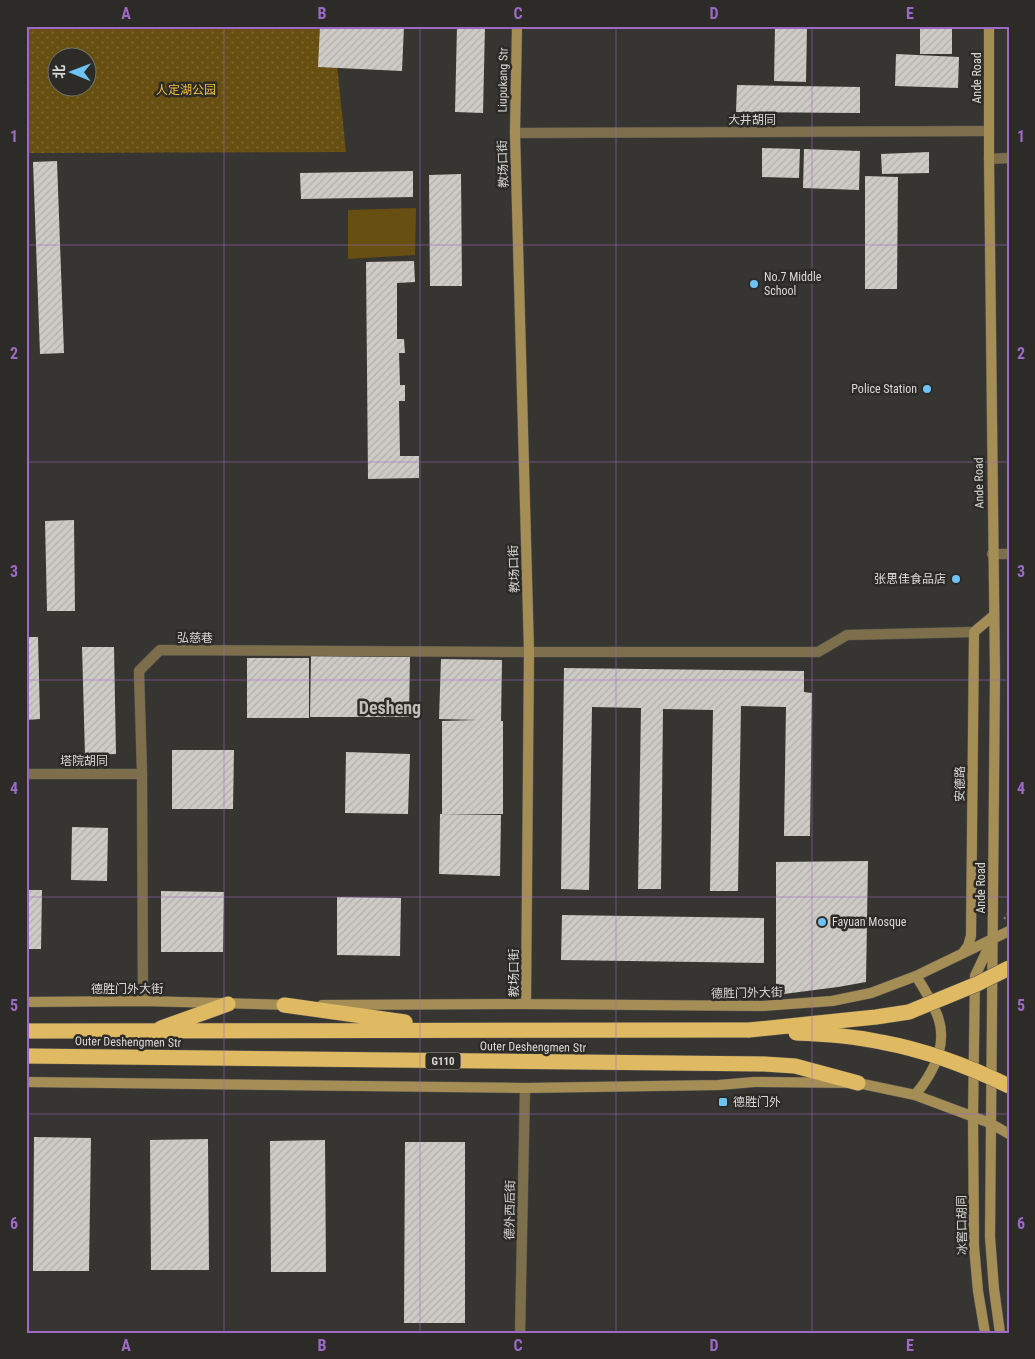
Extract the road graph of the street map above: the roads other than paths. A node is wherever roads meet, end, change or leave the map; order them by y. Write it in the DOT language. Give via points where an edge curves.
graph roads {
  1 [pos="516,26"];
  2 [pos="989,26"];
  3 [pos="989,131"];
  4 [pos="515,133"];
  5 [pos="1009,158"];
  6 [pos="988,159"];
  7 [pos="992,554"];
  8 [pos="1009,554"];
  9 [pos="993,616"];
  10 [pos="974,632"];
  11 [pos="529,652"];
  12 [pos="26,774"];
  13 [pos="142,774"];
  14 [pos="1009,931"];
  15 [pos="993,939"];
  16 [pos="959,956"];
  17 [pos="1009,968"];
  18 [pos="916,976"];
  19 [pos="143,1001"];
  20 [pos="26,1002"];
  21 [pos="228,1004"];
  22 [pos="526,1004"];
  23 [pos="284,1005"];
  24 [pos="456,1029"];
  25 [pos="749,1030"];
  26 [pos="26,1031"];
  27 [pos="150,1032"];
  28 [pos="26,1056"];
  29 [pos="26,1082"];
  30 [pos="858,1083"];
  31 [pos="1009,1086"];
  32 [pos="525,1088"];
  33 [pos="915,1095"];
  34 [pos="973,1117"];
  35 [pos="990,1124"];
  36 [pos="1009,1134"];
  37 [pos="520,1333"];
  38 [pos="985,1333"];
  39 [pos="1000,1333"];
  1 -- 4 [label="street, Liupukang Str"];
  2 -- 3 [label="street, Ande Road"];
  3 -- 4 [label="street, 大井胡同"];
  3 -- 6 [label="street, Ande Road"];
  4 -- 11 [label="street, 教场口街"];
  5 -- 6 [label="street"];
  6 -- 7 [label="street, Ande Road"];
  7 -- 8 [label="street"];
  7 -- 9 [label="street, Ande Road"];
  9 -- 10 [label="street"];
  9 -- 15 [label="street, Ande Road"];
  10 -- 11 [label="street, 弘慈巷" via="847,635 818,652"];
  10 -- 16 [label="street, 安德路" via="972,936"];
  11 -- 13 [label="street, 弘慈巷" via="160,650 139,671"];
  11 -- 22 [label="street, 教场口街"];
  12 -- 13 [label="street, 塔院胡同"];
  13 -- 19 [label="street, 弘慈巷"];
  14 -- 15 [label="street, 德胜门外大街"];
  15 -- 16 [label="street, 德胜门外大街"];
  15 -- 34 [label="street, 冰窖口胡同" via="975,976"];
  15 -- 35 [label="street, Ande Road"];
  16 -- 18 [label="street, 德胜门外大街"];
  17 -- 25 [label="highway, bridge" via="908,1012"];
  18 -- 22 [label="street, 德胜门外大街" via="832,1002 762,1006"];
  18 -- 33 [label="street" via="936,1011 941,1027 936,1063"];
  19 -- 20 [label="street, 德胜门外大街"];
  19 -- 21 [label="street, 德胜门外大街"];
  21 -- 23 [label="street"];
  21 -- 27 [label="highway"];
  22 -- 23 [label="street"];
  23 -- 24 [label="highway"];
  24 -- 25 [label="highway, Outer Deshengmen Str"];
  24 -- 27 [label="highway, Outer Deshengmen Str"];
  25 -- 31 [label="highway, bridge" via="881,1042 929,1054 981,1072"];
  26 -- 27 [label="highway, Outer Deshengmen Str"];
  28 -- 30 [label="highway, Outer Deshengmen Str / G110" via="764,1064 795,1066"];
  29 -- 32 [label="street, Outer Deshengmen Str"];
  30 -- 32 [label="street, Outer Deshengmen Str" via="754,1082"];
  30 -- 33 [label="street, Outer Deshengmen Str"];
  32 -- 37 [label="street, 德外西后街"];
  33 -- 34 [label="street, Outer Deshengmen Str"];
  34 -- 35 [label="street, Outer Deshengmen Str"];
  34 -- 38 [label="street, 冰窖口胡同" via="974,1246"];
  35 -- 36 [label="street, Outer Deshengmen Str"];
  35 -- 39 [label="street" via="990,1236"];
}
